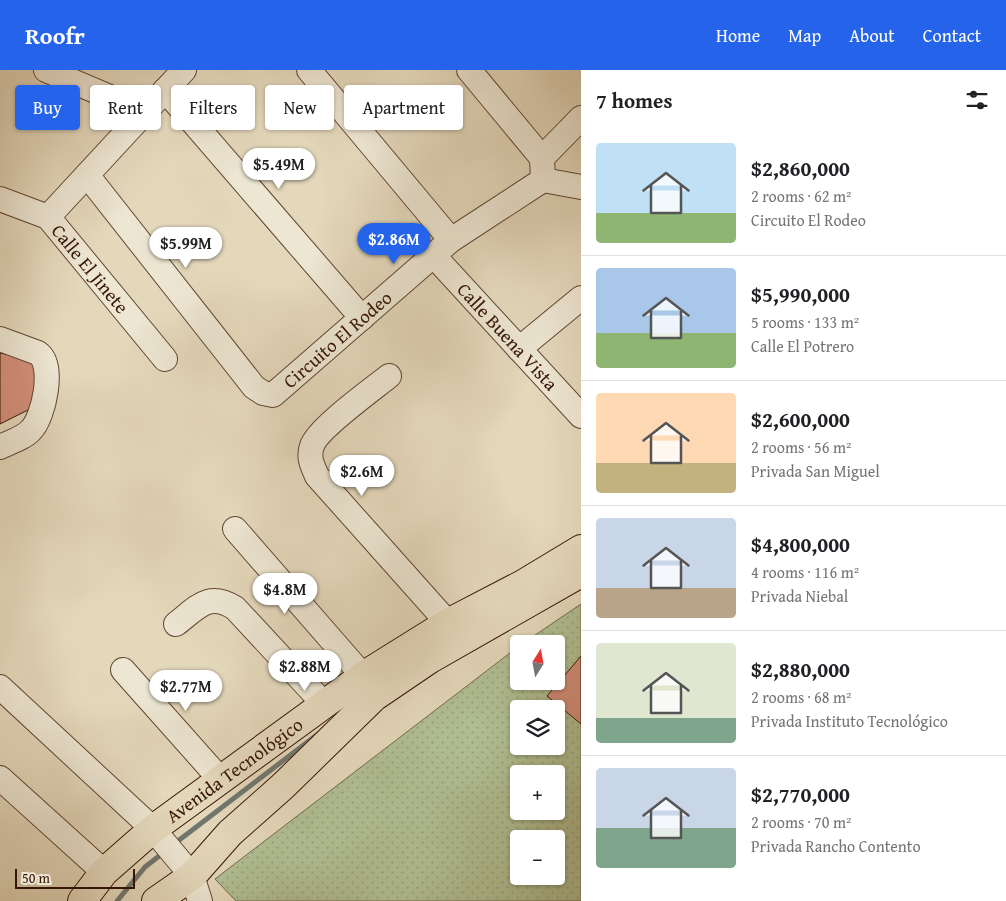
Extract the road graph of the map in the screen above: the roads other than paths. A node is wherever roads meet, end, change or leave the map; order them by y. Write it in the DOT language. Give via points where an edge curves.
graph roads {
  1 [pos="46,70"];
  2 [pos="184,70"];
  3 [pos="309,70"];
  4 [pos="469,70"];
  5 [pos="90,89"];
  6 [pos="166,90"];
  7 [pos="161,95"];
  8 [pos="581,118"];
  9 [pos="128,130"];
  10 [pos="543,169"];
  11 [pos="87,174"];
  12 [pos="581,186"];
  13 [pos="0,199"];
  14 [pos="48,217"];
  15 [pos="443,248"];
  16 [pos="581,298"];
  17 [pos="362,318"];
  18 [pos="0,339"];
  19 [pos="519,349"];
  20 [pos="166,359"];
  21 [pos="389,376"];
  22 [pos="581,416"];
  23 [pos="0,447"];
  24 [pos="235,529"];
  25 [pos="581,549"];
  26 [pos="581,573"];
  27 [pos="448,623"];
  28 [pos="176,624"];
  29 [pos="123,670"];
  30 [pos="364,676"];
  31 [pos="0,687"];
  32 [pos="324,704"];
  33 [pos="0,778"];
  34 [pos="220,779"];
  35 [pos="155,832"];
  36 [pos="104,872"];
  37 [pos="194,888"];
  38 [pos="82,901"];
  39 [pos="156,901"];
  1 -- 5 [label="street"];
  2 -- 6 [label="street"];
  3 -- 15 [label="street, Calle Buena Vista"];
  4 -- 10 [label="street"];
  6 -- 7 [label="street"];
  6 -- 17 [label="street"];
  8 -- 10 [label="street, Circuito El Rodeo"];
  9 -- 11 [label="street"];
  10 -- 12 [label="street"];
  10 -- 15 [label="street, Circuito El Rodeo"];
  11 -- 14 [label="street"];
  11 -- 17 [label="street, Circuito El Rodeo" via="254,386 269,395 277,393"];
  13 -- 14 [label="street, Calle El Jinete"];
  14 -- 20 [label="street, Calle El Jinete"];
  15 -- 17 [label="street, Circuito El Rodeo"];
  15 -- 19 [label="street, Calle Buena Vista"];
  16 -- 19 [label="street"];
  18 -- 23 [label="street" via="43,356 47,373 41,418 30,432"];
  19 -- 22 [label="street, Calle Buena Vista"];
  21 -- 27 [label="street" via="316,436 311,463 317,476"];
  24 -- 30 [label="street"];
  25 -- 27 [label="main road, Avenida Tecnológico"];
  26 -- 37 [label="main road, Avenida Tecnológico" via="430,659 374,697 284,786 230,833"];
  27 -- 30 [label="main road, Avenida Tecnológico"];
  28 -- 32 [label="street" via="206,602 215,599 225,602 235,608"];
  29 -- 34 [label="street"];
  30 -- 32 [label="main road, Avenida Tecnológico"];
  31 -- 35 [label="street"];
  32 -- 34 [label="main road, Avenida Tecnológico"];
  33 -- 36 [label="street"];
  34 -- 35 [label="main road, Avenida Tecnológico"];
  35 -- 36 [label="main road, Avenida Tecnológico"];
  35 -- 37 [label="street"];
  36 -- 38 [label="main road, Avenida Tecnológico"];
  37 -- 39 [label="main road, Avenida Tecnológico"];
}
